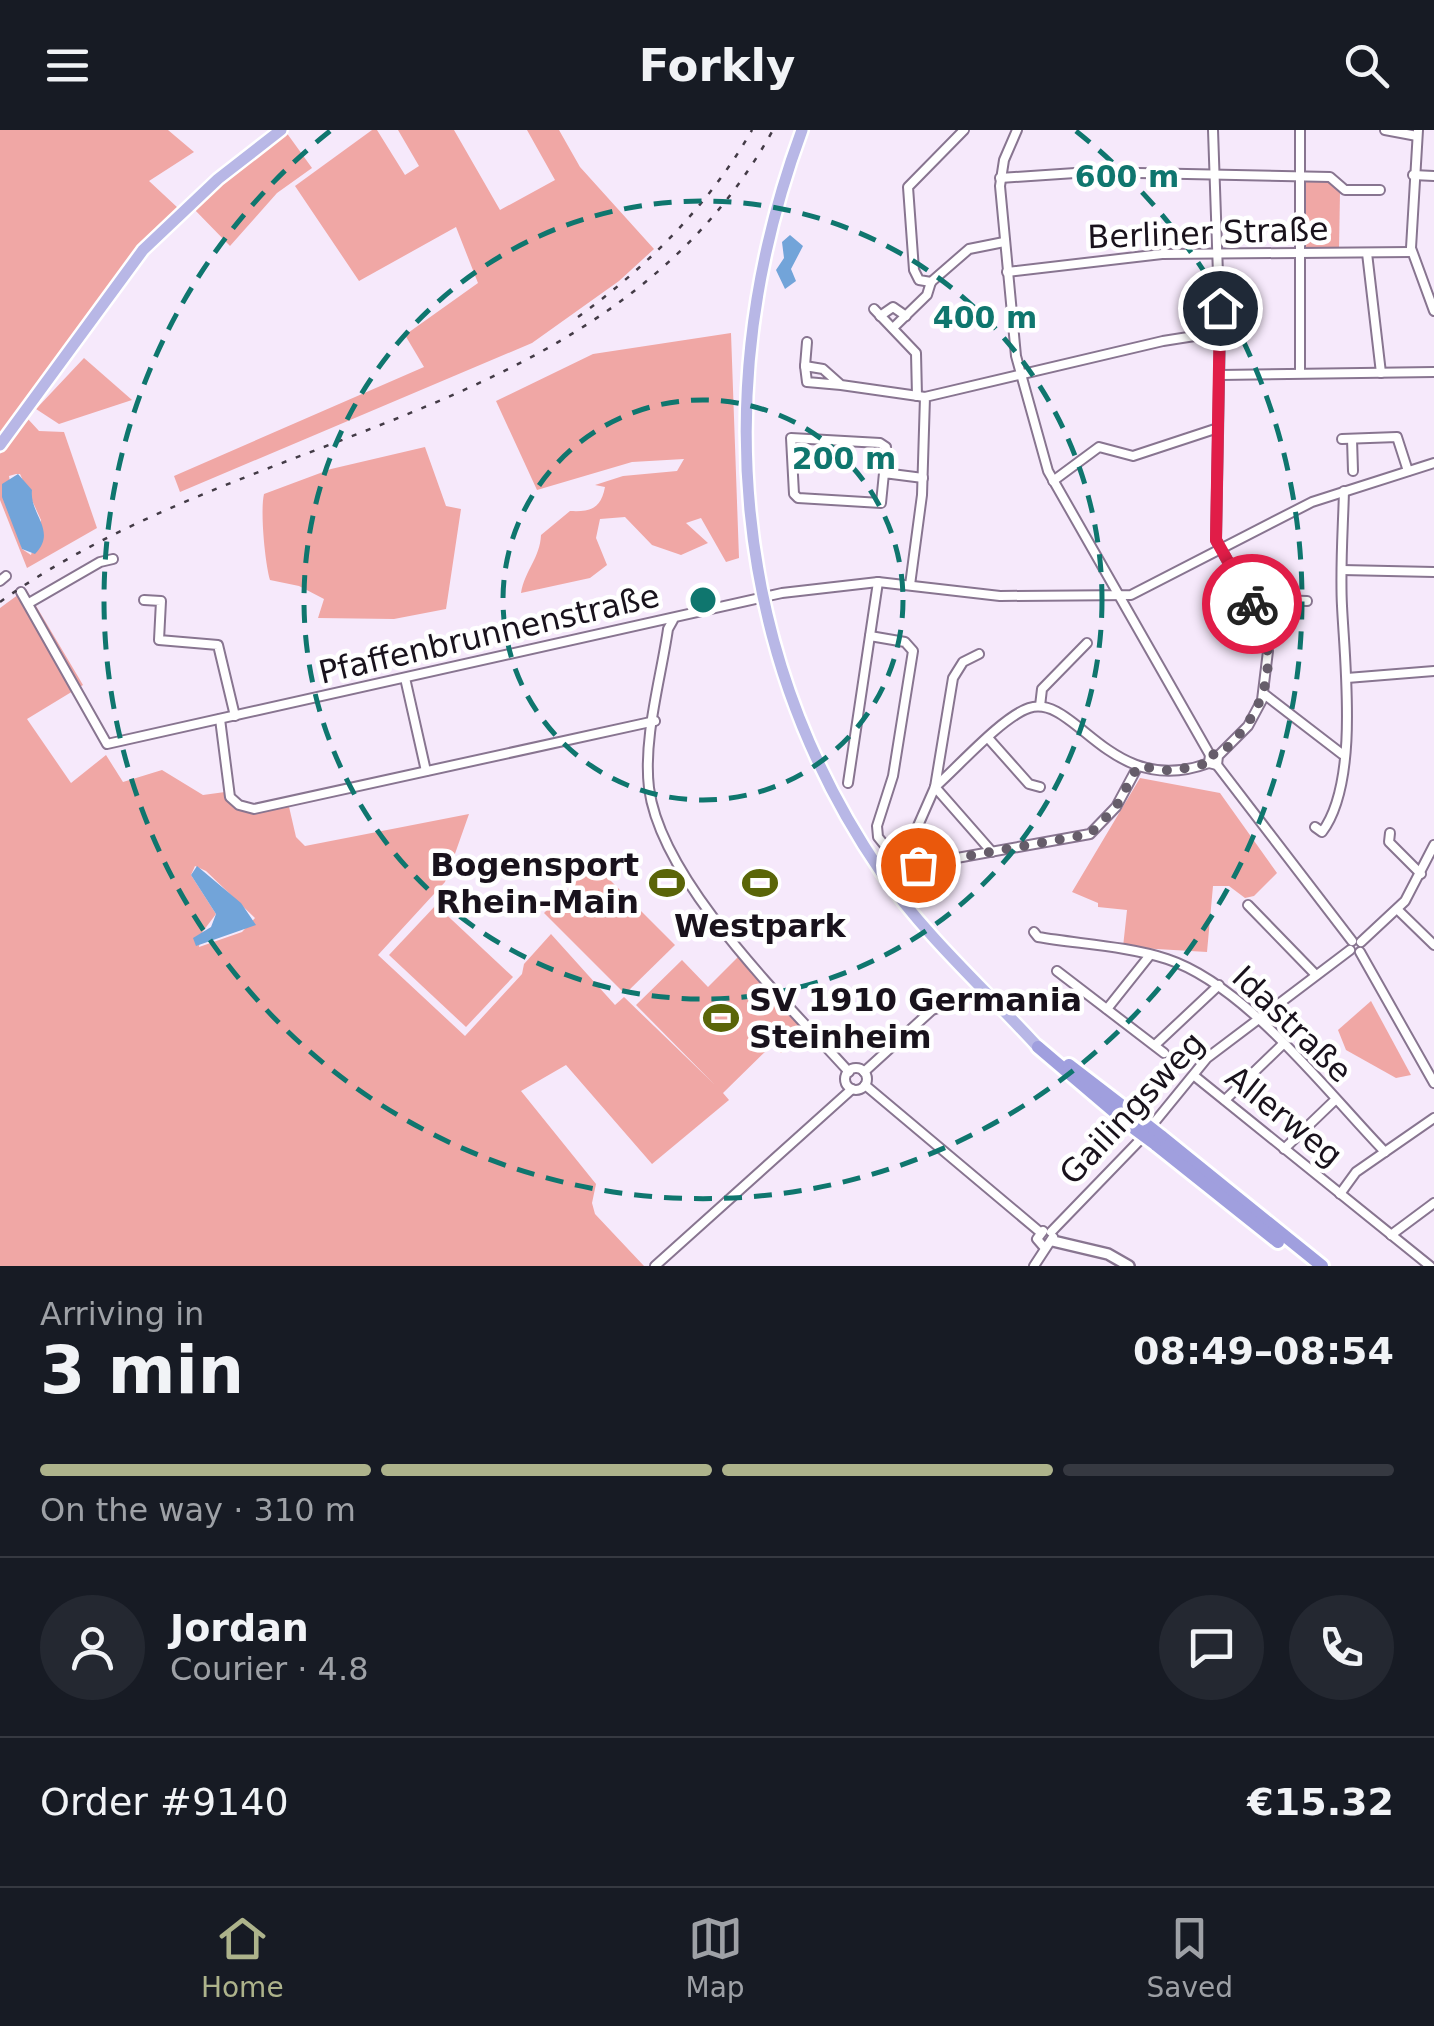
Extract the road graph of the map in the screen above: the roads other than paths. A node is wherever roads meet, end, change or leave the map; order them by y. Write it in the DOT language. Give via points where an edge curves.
graph roads {
  1 [pos="281,130"];
  2 [pos="802,130"];
  3 [pos="1017,130"];
  4 [pos="1213,130"];
  5 [pos="1300,130"];
  6 [pos="1385,130"];
  7 [pos="962,131"];
  8 [pos="1417,133"];
  9 [pos="1413,175"];
  10 [pos="1434,176"];
  11 [pos="1213,177"];
  12 [pos="1000,178"];
  13 [pos="1302,178"];
  14 [pos="1342,188"];
  15 [pos="1380,190"];
  16 [pos="1342,200"];
  17 [pos="1004,242"];
  18 [pos="1216,252"];
  19 [pos="1412,252"];
  20 [pos="1300,254"];
  21 [pos="1368,254"];
  22 [pos="1007,272"];
  23 [pos="931,282"];
  24 [pos="1434,312"];
  25 [pos="906,316"];
  26 [pos="893,328"];
  27 [pos="1220,332"];
  28 [pos="807,342"];
  29 [pos="806,366"];
  30 [pos="1434,372"];
  31 [pos="1300,374"];
  32 [pos="1380,374"];
  33 [pos="1019,375"];
  34 [pos="1220,375"];
  35 [pos="841,385"];
  36 [pos="921,396"];
  37 [pos="1218,428"];
  38 [pos="1352,438"];
  39 [pos="1342,439"];
  40 [pos="0,445"];
  41 [pos="1434,463"];
  42 [pos="1353,471"];
  43 [pos="1408,471"];
  44 [pos="884,473"];
  45 [pos="923,478"];
  46 [pos="1052,481"];
  47 [pos="1344,491"];
  48 [pos="1220,552"];
  49 [pos="114,559"];
  50 [pos="1342,570"];
  51 [pos="1434,572"];
  52 [pos="878,582"];
  53 [pos="910,585"];
  54 [pos="20,592"];
  55 [pos="762,596"];
  56 [pos="1118,596"];
  57 [pos="1249,599"];
  58 [pos="144,600"];
  59 [pos="1306,600"];
  60 [pos="29,603"];
  61 [pos="673,620"];
  62 [pos="870,636"];
  63 [pos="1086,643"];
  64 [pos="978,654"];
  65 [pos="1434,671"];
  66 [pos="405,678"];
  67 [pos="1347,678"];
  68 [pos="1264,694"];
  69 [pos="1040,706"];
  70 [pos="235,716"];
  71 [pos="220,719"];
  72 [pos="655,721"];
  73 [pos="989,739"];
  74 [pos="1342,754"];
  75 [pos="1214,760"];
  76 [pos="1138,766"];
  77 [pos="426,771"];
  78 [pos="848,783"];
  79 [pos="1040,786"];
  80 [pos="935,787"];
  81 [pos="1314,827"];
  82 [pos="1390,832"];
  83 [pos="1434,845"];
  84 [pos="992,852"];
  85 [pos="909,866"];
  86 [pos="1421,874"];
  87 [pos="1248,904"];
  88 [pos="1398,910"];
  89 [pos="1034,932"];
  90 [pos="1434,945"];
  91 [pos="1356,946"];
  92 [pos="1150,955"];
  93 [pos="1057,971"];
  94 [pos="1316,975"];
  95 [pos="1219,985"];
  96 [pos="946,1004"];
  97 [pos="1107,1009"];
  98 [pos="1257,1018"];
  99 [pos="1040,1045"];
  100 [pos="1155,1045"];
  101 [pos="1282,1045"];
  102 [pos="1164,1052"];
  103 [pos="848,1072"];
  104 [pos="864,1072"];
  105 [pos="1197,1078"];
  106 [pos="1434,1084"];
  107 [pos="865,1086"];
  108 [pos="850,1087"];
  109 [pos="1224,1100"];
  110 [pos="1334,1100"];
  111 [pos="1434,1118"];
  112 [pos="1158,1140"];
  113 [pos="1284,1149"];
  114 [pos="1385,1152"];
  115 [pos="1340,1194"];
  116 [pos="1434,1203"];
  117 [pos="1040,1232"];
  118 [pos="1391,1235"];
  119 [pos="1049,1240"];
  120 [pos="655,1266"];
  121 [pos="1034,1266"];
  122 [pos="1129,1266"];
  123 [pos="1308,1266"];
  124 [pos="1322,1266"];
  125 [pos="1430,1266"];
  1 -- 40 [label="main road" via="200,194 122,275"];
  2 -- 55 [label="main road" via="770,230 748,342 746,475"];
  3 -- 12 [label="street"];
  4 -- 11 [label="street"];
  5 -- 13 [label="street"];
  6 -- 8 [label="street"];
  7 -- 23 [label="street" via="908,187 914,270 919,280"];
  8 -- 9 [label="street"];
  9 -- 10 [label="street"];
  9 -- 19 [label="street"];
  11 -- 12 [label="street" via="1090,172"];
  11 -- 13 [label="street"];
  11 -- 18 [label="street"];
  12 -- 17 [label="street"];
  13 -- 14 [label="street" via="1333,178"];
  13 -- 20 [label="street"];
  14 -- 15 [label="street"];
  14 -- 16 [label="street"];
  17 -- 22 [label="street"];
  17 -- 23 [label="street" via="972,248"];
  18 -- 20 [label="street, Berliner Straße"];
  18 -- 22 [label="street, Berliner Straße"];
  18 -- 27 [label="street"];
  19 -- 21 [label="street, Berliner Straße"];
  19 -- 24 [label="street"];
  20 -- 21 [label="street, Berliner Straße"];
  20 -- 31 [label="street"];
  21 -- 32 [label="street"];
  22 -- 33 [label="street"];
  23 -- 25 [label="street" via="930,292"];
  25 -- 26 [label="street"];
  25 -- 26 [label="street" via="893,307 877,313"];
  26 -- 36 [label="street" via="917,356"];
  27 -- 33 [label="street"];
  27 -- 34 [label="street"];
  28 -- 29 [label="street"];
  29 -- 35 [label="street" via="824,369"];
  29 -- 35 [label="street" via="807,382"];
  30 -- 32 [label="street"];
  31 -- 32 [label="street"];
  31 -- 34 [label="street"];
  33 -- 36 [label="street"];
  33 -- 46 [label="street"];
  34 -- 37 [label="street"];
  35 -- 36 [label="street"];
  36 -- 45 [label="street"];
  37 -- 46 [label="street" via="1133,456 1100,447"];
  37 -- 48 [label="street"];
  38 -- 39 [label="street"];
  38 -- 42 [label="street"];
  38 -- 43 [label="street" via="1399,438"];
  41 -- 43 [label="street, Pfaffenbrunnenstraße"];
  43 -- 47 [label="street, Pfaffenbrunnenstraße"];
  44 -- 44 [label="street" via="881,503 798,498 791,438 880,443 886,447"];
  44 -- 45 [label="street"];
  45 -- 53 [label="street"];
  46 -- 56 [label="street"];
  47 -- 48 [label="street, Pfaffenbrunnenstraße"];
  47 -- 50 [label="street"];
  48 -- 56 [label="street, Pfaffenbrunnenstraße" via="1148,589"];
  48 -- 57 [label="street"];
  49 -- 60 [label="street"];
  50 -- 51 [label="street"];
  50 -- 67 [label="street"];
  52 -- 53 [label="street, Pfaffenbrunnenstraße"];
  52 -- 55 [label="street, Pfaffenbrunnenstraße"];
  52 -- 62 [label="street"];
  53 -- 56 [label="street, Pfaffenbrunnenstraße" via="1004,596"];
  54 -- 60 [label="street, Pfaffenbrunnenstraße"];
  55 -- 61 [label="street, Pfaffenbrunnenstraße"];
  55 -- 99 [label="main road" via="800,719 863,842 924,928"];
  56 -- 75 [label="street"];
  57 -- 59 [label="street"];
  57 -- 68 [label="street" via="1266,638"];
  58 -- 70 [label="street" via="161,601 160,628 169,630 170,640 216,643"];
  60 -- 71 [label="street, Pfaffenbrunnenstraße" via="106,744"];
  61 -- 66 [label="street, Pfaffenbrunnenstraße"];
  61 -- 72 [label="street"];
  62 -- 78 [label="street"];
  62 -- 85 [label="street" via="905,642 913,651 877,831 893,859"];
  63 -- 69 [label="street" via="1042,690"];
  64 -- 80 [label="street" via="953,678"];
  65 -- 67 [label="street"];
  66 -- 70 [label="street, Pfaffenbrunnenstraße"];
  66 -- 77 [label="street"];
  67 -- 74 [label="street"];
  68 -- 74 [label="street"];
  68 -- 75 [label="street" via="1248,726"];
  69 -- 73 [label="street" via="1021,712"];
  69 -- 76 [label="street" via="1063,713 1105,751"];
  70 -- 71 [label="street, Pfaffenbrunnenstraße"];
  71 -- 77 [label="street" via="230,797 247,809"];
  72 -- 77 [label="street"];
  72 -- 103 [label="street" via="649,790 668,848 747,957"];
  73 -- 79 [label="street" via="1030,784"];
  73 -- 80 [label="street"];
  74 -- 81 [label="street" via="1338,805 1322,832"];
  75 -- 76 [label="street" via="1172,771"];
  75 -- 91 [label="street"];
  76 -- 84 [label="street" via="1116,807 1092,832"];
  80 -- 84 [label="street"];
  80 -- 85 [label="street"];
  82 -- 86 [label="street" via="1389,842"];
  83 -- 86 [label="street, Gailingsweg"];
  84 -- 85 [label="street"];
  86 -- 88 [label="street, Gailingsweg"];
  87 -- 94 [label="street"];
  88 -- 90 [label="street"];
  88 -- 91 [label="street, Gailingsweg"];
  89 -- 92 [label="street, Idastraße"];
  91 -- 94 [label="street, Gailingsweg"];
  91 -- 106 [label="street"];
  92 -- 95 [label="street, Idastraße"];
  92 -- 97 [label="street"];
  93 -- 97 [label="street"];
  94 -- 98 [label="street, Gailingsweg"];
  95 -- 98 [label="street, Idastraße"];
  95 -- 100 [label="street"];
  96 -- 104 [label="street"];
  97 -- 100 [label="street"];
  98 -- 101 [label="street, Idastraße"];
  98 -- 119 [label="street, Gailingsweg" via="1192,1073 1157,1122"];
  99 -- 112 [label="highway, bridge"];
  100 -- 102 [label="street"];
  101 -- 109 [label="street"];
  101 -- 110 [label="street, Idastraße"];
  103 -- 104 [label="street"];
  103 -- 108 [label="street"];
  104 -- 107 [label="street"];
  105 -- 109 [label="street, Allerweg"];
  107 -- 108 [label="street"];
  107 -- 117 [label="street"];
  108 -- 120 [label="street"];
  109 -- 113 [label="street, Allerweg"];
  110 -- 113 [label="street"];
  110 -- 114 [label="street, Idastraße"];
  111 -- 114 [label="street"];
  112 -- 123 [label="highway"];
  112 -- 124 [label="highway"];
  113 -- 115 [label="street, Allerweg"];
  114 -- 115 [label="street" via="1356,1172"];
  115 -- 118 [label="street, Allerweg"];
  116 -- 118 [label="street"];
  117 -- 119 [label="street"];
  117 -- 119 [label="street" via="1038,1241"];
  118 -- 125 [label="street, Allerweg"];
  119 -- 121 [label="street, Gailingsweg"];
  119 -- 122 [label="street"];
}
